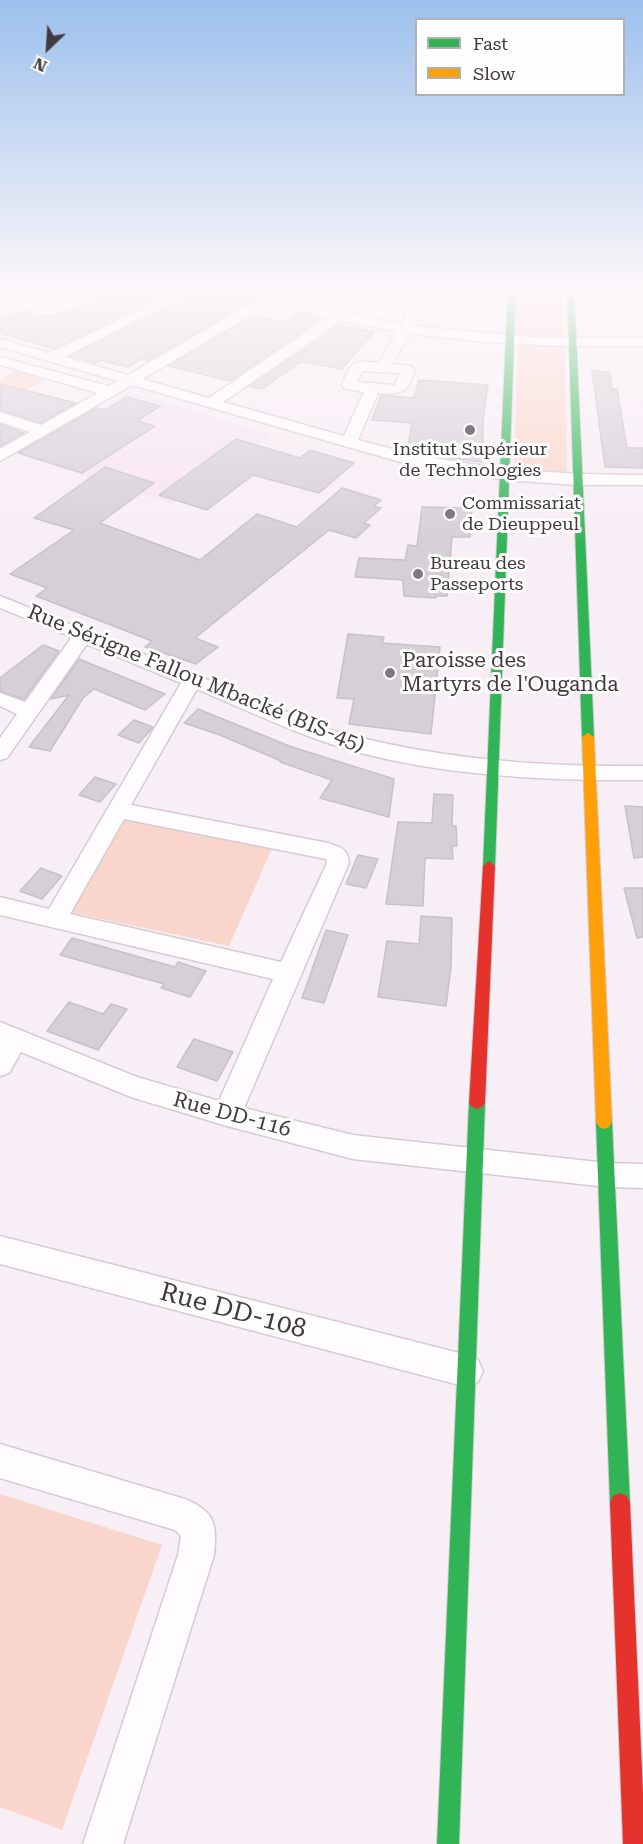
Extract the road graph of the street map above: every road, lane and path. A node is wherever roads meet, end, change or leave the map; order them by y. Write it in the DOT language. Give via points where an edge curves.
graph roads {
  1 [pos="47,374"];
  2 [pos="116,374"];
  3 [pos="142,374"];
  4 [pos="254,374"];
  5 [pos="353,374"];
  6 [pos="407,374"];
  7 [pos="509,374"];
  8 [pos="573,374"];
  9 [pos="134,379"];
  10 [pos="373,389"];
  11 [pos="111,392"];
  12 [pos="212,403"];
  13 [pos="0,417"];
  14 [pos="43,430"];
  15 [pos="349,443"];
  16 [pos="0,456"];
  17 [pos="506,475"];
  18 [pos="577,480"];
  19 [pos="643,480"];
  20 [pos="0,601"];
  21 [pos="83,635"];
  22 [pos="192,680"];
  23 [pos="0,699"];
  24 [pos="29,711"];
  25 [pos="0,753"];
  26 [pos="494,767"];
  27 [pos="643,773"];
  28 [pos="589,774"];
  29 [pos="118,810"];
  30 [pos="0,906"];
  31 [pos="55,919"];
  32 [pos="288,973"];
  33 [pos="7,1036"];
  34 [pos="0,1065"];
  35 [pos="227,1115"];
  36 [pos="474,1161"];
  37 [pos="607,1175"];
  38 [pos="643,1176"];
  39 [pos="0,1250"];
  40 [pos="467,1371"];
  41 [pos="0,1461"];
  42 [pos="103,1844"];
  43 [pos="448,1844"];
  44 [pos="634,1844"];
  1 -- 11 [label="street"];
  2 -- 9 [label="street"];
  3 -- 9 [label="street"];
  4 -- 12 [label="street"];
  5 -- 10 [label="street" via="351,386"];
  6 -- 10 [label="street" via="400,389"];
  7 -- 17 [label="street"];
  8 -- 18 [label="street"];
  9 -- 11 [label="street"];
  9 -- 12 [label="street"];
  10 -- 15 [label="street"];
  11 -- 14 [label="street"];
  12 -- 15 [label="street"];
  13 -- 14 [label="street"];
  14 -- 16 [label="street"];
  15 -- 17 [label="street" via="411,460"];
  17 -- 18 [label="street"];
  17 -- 26 [label="street"];
  18 -- 19 [label="street"];
  18 -- 28 [label="street"];
  20 -- 21 [label="street, Rue Sérigne Fallou Mbacké (BIS-45)"];
  21 -- 22 [label="street, Rue Sérigne Fallou Mbacké (BIS-45)"];
  21 -- 24 [label="street"];
  22 -- 26 [label="street, Rue Sérigne Fallou Mbacké (BIS-45)" via="327,736 361,746"];
  22 -- 29 [label="street"];
  23 -- 24 [label="street"];
  24 -- 25 [label="street"];
  26 -- 28 [label="street, Rue Sérigne Fallou Mbacké (BIS-45)"];
  26 -- 36 [label="street"];
  27 -- 28 [label="street, Rue Sérigne Fallou Mbacké (BIS-45)"];
  28 -- 37 [label="street"];
  29 -- 31 [label="street"];
  29 -- 32 [label="street" via="337,855 338,863"];
  30 -- 31 [label="street"];
  31 -- 32 [label="street"];
  32 -- 35 [label="street"];
  33 -- 34 [label="street"];
  33 -- 35 [label="street, Rue DD-116" via="131,1086"];
  35 -- 36 [label="street, Rue DD-116" via="353,1146"];
  36 -- 37 [label="street, Rue DD-116"];
  36 -- 40 [label="street"];
  37 -- 38 [label="street, Rue DD-116"];
  37 -- 44 [label="street"];
  39 -- 40 [label="street, Rue DD-108"];
  40 -- 43 [label="street"];
  41 -- 42 [label="street" via="184,1516 199,1530 196,1555"];
}
